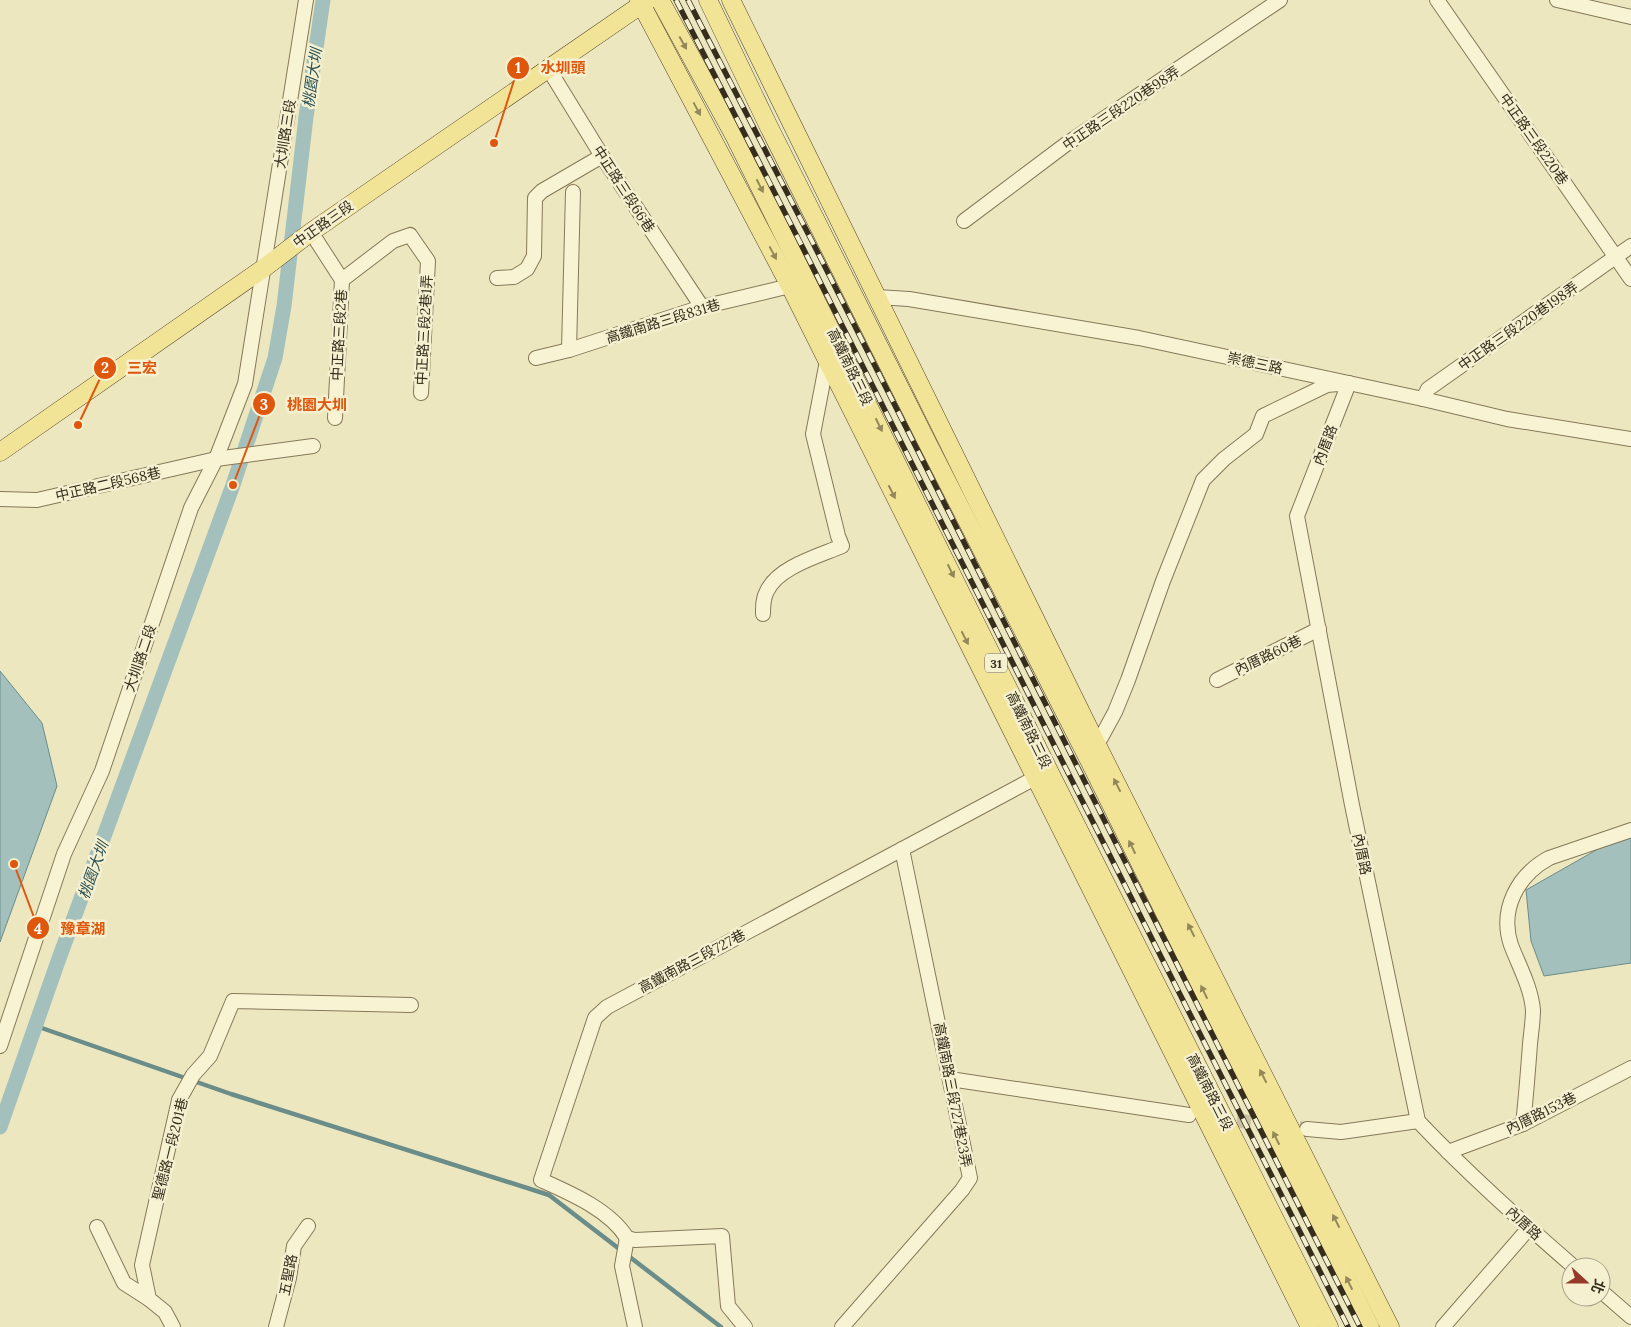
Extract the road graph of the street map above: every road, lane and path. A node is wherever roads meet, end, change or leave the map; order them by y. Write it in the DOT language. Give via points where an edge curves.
graph roads {
  1 [pos="306,0"];
  2 [pos="660,0"];
  3 [pos="708,0"];
  4 [pos="731,0"];
  5 [pos="1280,0"];
  6 [pos="1437,0"];
  7 [pos="1557,0"];
  8 [pos="643,1"];
  9 [pos="1631,17"];
  10 [pos="548,68"];
  11 [pos="602,156"];
  12 [pos="573,192"];
  13 [pos="964,221"];
  14 [pos="311,232"];
  15 [pos="1631,246"];
  16 [pos="1616,256"];
  17 [pos="264,268"];
  18 [pos="498,278"];
  19 [pos="1631,279"];
  20 [pos="342,280"];
  21 [pos="790,286"];
  22 [pos="877,297"];
  23 [pos="702,308"];
  24 [pos="569,350"];
  25 [pos="536,358"];
  26 [pos="827,361"];
  27 [pos="1350,383"];
  28 [pos="421,392"];
  29 [pos="1424,399"];
  30 [pos="335,418"];
  31 [pos="1631,439"];
  32 [pos="312,446"];
  33 [pos="0,452"];
  34 [pos="216,459"];
  35 [pos="0,499"];
  36 [pos="1004,590"];
  37 [pos="764,614"];
  38 [pos="1319,629"];
  39 [pos="1044,634"];
  40 [pos="1217,680"];
  41 [pos="1097,745"];
  42 [pos="1035,778"];
  43 [pos="1631,830"];
  44 [pos="902,849"];
  45 [pos="411,1005"];
  46 [pos="0,1046"];
  47 [pos="1631,1068"];
  48 [pos="950,1079"];
  49 [pos="1189,1115"];
  50 [pos="1418,1121"];
  51 [pos="1523,1124"];
  52 [pos="1308,1129"];
  53 [pos="1448,1152"];
  54 [pos="308,1226"];
  55 [pos="97,1228"];
  56 [pos="1529,1228"];
  57 [pos="627,1238"];
  58 [pos="1562,1257"];
  59 [pos="148,1299"];
  60 [pos="1611,1300"];
  61 [pos="1631,1317"];
  62 [pos="173,1327"];
  63 [pos="276,1327"];
  64 [pos="635,1327"];
  65 [pos="746,1327"];
  66 [pos="842,1327"];
  67 [pos="1310,1327"];
  68 [pos="1329,1327"];
  69 [pos="1370,1327"];
  70 [pos="1390,1327"];
  71 [pos="1443,1327"];
  1 -- 17 [label="street, 大圳路三段"];
  2 -- 68 [label="main road, 高鐵南路三段 / 31, one-way" via="735,136"];
  3 -- 36 [label="main road" via="928,446"];
  4 -- 22 [label="main road"];
  5 -- 13 [label="street, 中正路三段220巷98弄" via="1065,145"];
  6 -- 16 [label="street, 中正路三段220巷"];
  7 -- 9 [label="street"];
  8 -- 10 [label="main road, 中正路三段"];
  8 -- 21 [label="main road, 高鐵南路三段 / 31, one-way"];
  10 -- 11 [label="street, 中正路三段66巷"];
  10 -- 14 [label="main road, 中正路三段"];
  11 -- 18 [label="street" via="534,198 534,256 527,269 514,277"];
  11 -- 23 [label="street, 中正路三段66巷"];
  12 -- 24 [label="street"];
  14 -- 17 [label="main road, 中正路三段"];
  14 -- 20 [label="street, 中正路三段2巷"];
  15 -- 16 [label="street, 中正路三段220巷198弄"];
  16 -- 19 [label="street, 中正路三段220巷"];
  16 -- 29 [label="street, 中正路三段220巷198弄" via="1428,389"];
  17 -- 33 [label="main road, 中正路三段"];
  17 -- 34 [label="street, 大圳路二段" via="245,384"];
  20 -- 28 [label="street, 中正路三段2巷1弄" via="393,241 410,235 420,248 428,262"];
  20 -- 30 [label="street, 中正路三段2巷"];
  21 -- 23 [label="street, 高鐵南路三段831巷"];
  21 -- 26 [label="main road, 高鐵南路三段 / 31"];
  22 -- 27 [label="street, 崇德三路" via="909,299 1139,338"];
  22 -- 39 [label="main road"];
  23 -- 24 [label="street, 高鐵南路三段831巷"];
  24 -- 25 [label="street, 高鐵南路三段831巷"];
  26 -- 37 [label="street" via="813,434 842,546 787,570 772,582 763,601"];
  26 -- 42 [label="main road, 高鐵南路三段 / 31, one-way"];
  27 -- 29 [label="street, 崇德三路"];
  27 -- 38 [label="street, 內厝路" via="1297,516"];
  27 -- 41 [label="street" via="1327,385 1263,416 1256,434 1203,480 1128,680"];
  29 -- 31 [label="street, 崇德三路" via="1507,418"];
  32 -- 34 [label="street, 中正路二段568巷"];
  34 -- 35 [label="street, 中正路二段568巷" via="37,500"];
  34 -- 46 [label="street, 大圳路二段" via="190,508 102,770 64,854"];
  36 -- 39 [label="main road"];
  69 -- 36 [label="main road, one-way"];
  38 -- 40 [label="street, 內厝路60巷"];
  38 -- 50 [label="street, 內厝路"];
  39 -- 41 [label="main road"];
  70 -- 41 [label="main road, one-way"];
  42 -- 44 [label="street, 高鐵南路三段727巷"];
  42 -- 67 [label="main road, 高鐵南路三段 / 31"];
  43 -- 51 [label="street" via="1538,864 1521,880 1511,901 1508,933 1530,991 1533,1010"];
  44 -- 48 [label="street, 高鐵南路三段727巷23弄"];
  44 -- 57 [label="street, 高鐵南路三段727巷" via="607,1007 594,1018 541,1180 579,1196 620,1227"];
  45 -- 59 [label="street, 聖德路一段201巷" via="233,1001 210,1056 190,1080 179,1100 142,1265"];
  47 -- 51 [label="street, 內厝路153巷"];
  48 -- 49 [label="street"];
  48 -- 66 [label="street, 高鐵南路三段727巷23弄" via="970,1178"];
  50 -- 52 [label="street" via="1341,1132"];
  50 -- 53 [label="street, 內厝路"];
  51 -- 53 [label="street, 內厝路153巷"];
  53 -- 56 [label="street, 內厝路"];
  54 -- 63 [label="street, 五聖路" via="294,1246"];
  55 -- 59 [label="street" via="124,1283"];
  56 -- 58 [label="street, 內厝路"];
  56 -- 71 [label="street"];
  57 -- 64 [label="street" via="622,1266"];
  57 -- 65 [label="street" via="722,1236 728,1306"];
  59 -- 62 [label="street" via="165,1312"];
  60 -- 61 [label="street"];
}
